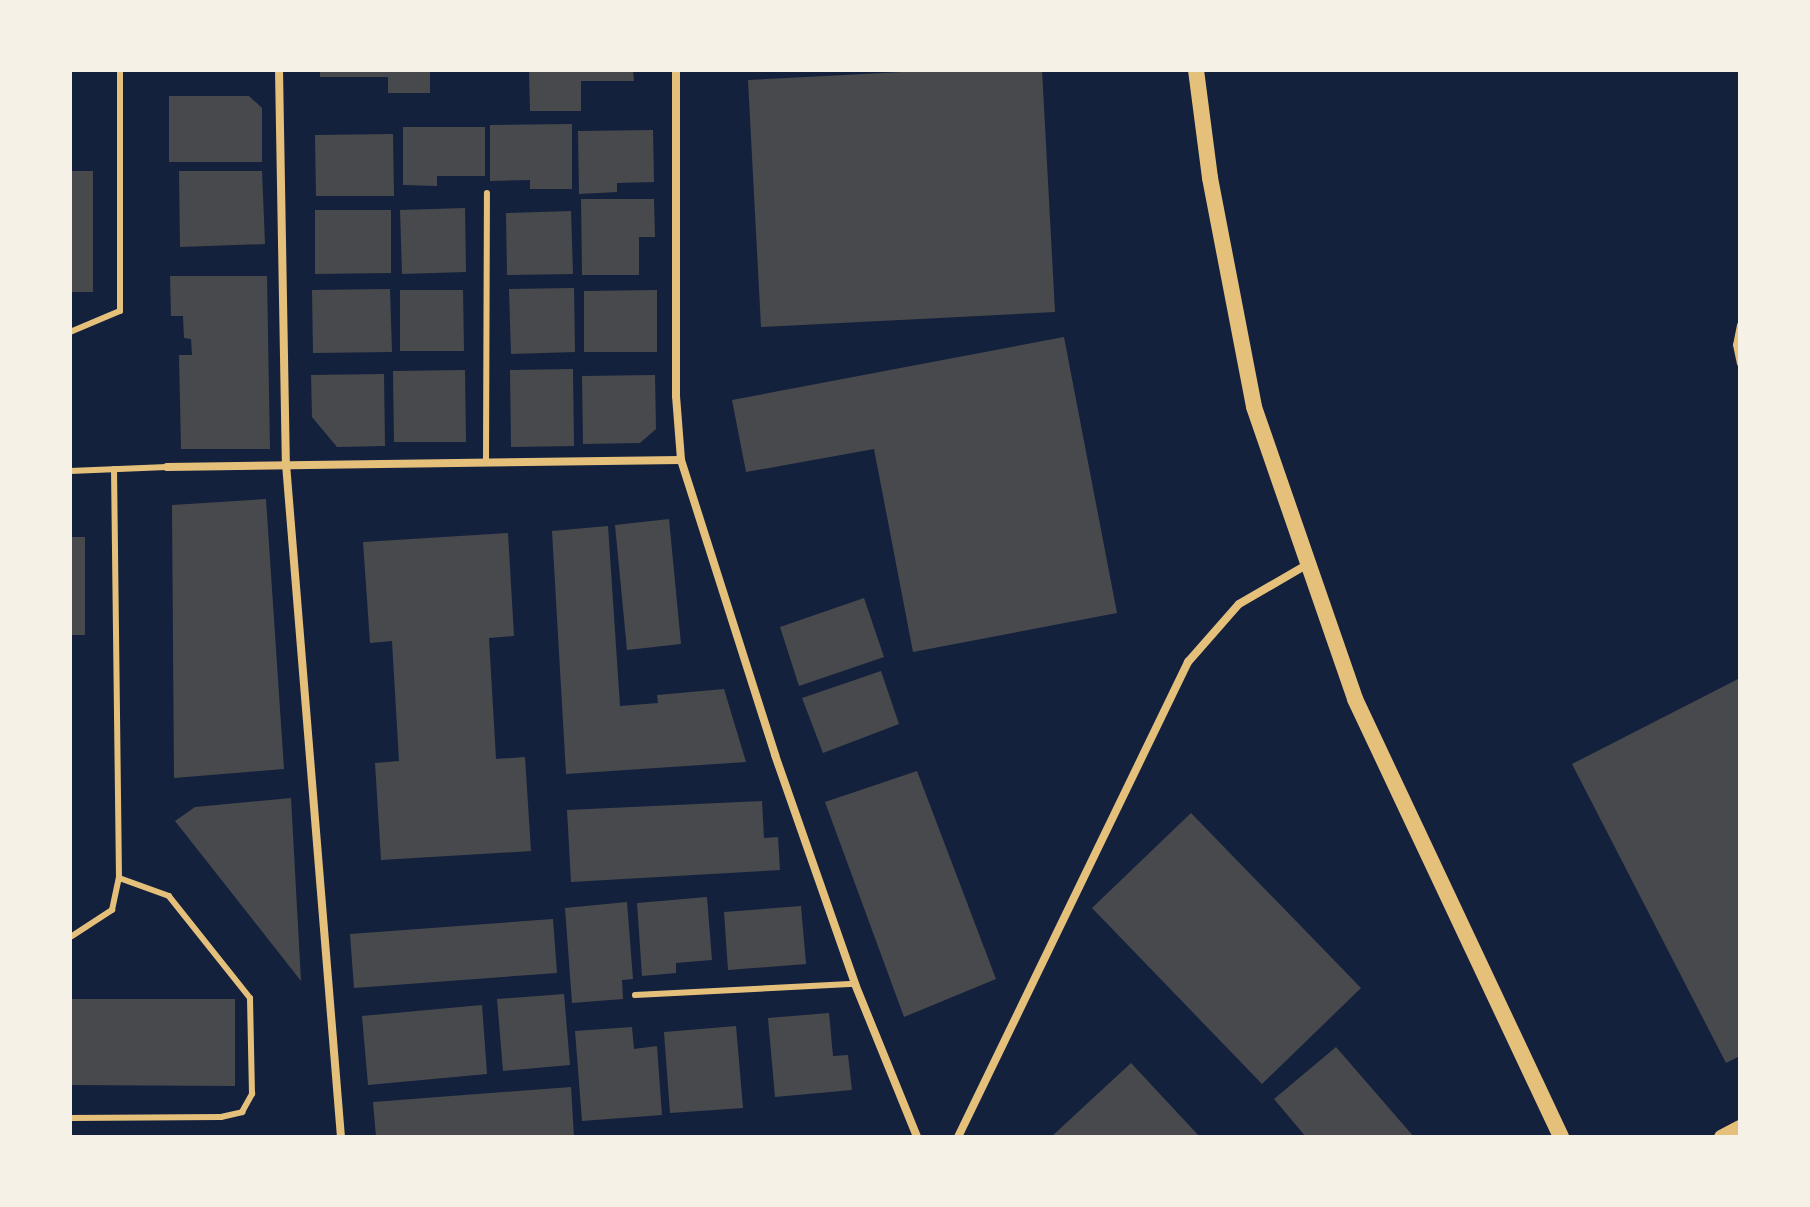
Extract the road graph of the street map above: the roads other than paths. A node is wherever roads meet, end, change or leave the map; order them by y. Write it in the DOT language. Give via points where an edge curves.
graph roads {
  1 [pos="120,70"];
  2 [pos="279,70"];
  3 [pos="676,70"];
  4 [pos="1196,70"];
  5 [pos="487,193"];
  6 [pos="1740,325"];
  7 [pos="70,332"];
  8 [pos="1740,364"];
  9 [pos="681,460"];
  10 [pos="486,462"];
  11 [pos="286,464"];
  12 [pos="167,467"];
  13 [pos="114,469"];
  14 [pos="70,471"];
  15 [pos="1308,564"];
  16 [pos="119,878"];
  17 [pos="72,936"];
  18 [pos="855,984"];
  19 [pos="635,995"];
  20 [pos="70,1118"];
  21 [pos="1740,1127"];
  22 [pos="341,1137"];
  23 [pos="917,1137"];
  24 [pos="958,1137"];
  25 [pos="1561,1137"];
  26 [pos="1721,1137"];
  1 -- 7 [label="lane" via="120,311"];
  2 -- 11 [label="street"];
  3 -- 9 [label="street" via="676,396"];
  4 -- 15 [label="main road" via="1210,178 1254,407"];
  5 -- 10 [label="lane"];
  6 -- 8 [label="lane"];
  9 -- 10 [label="street"];
  9 -- 18 [label="street"];
  10 -- 11 [label="street"];
  11 -- 12 [label="street"];
  11 -- 22 [label="street"];
  12 -- 13 [label="lane"];
  13 -- 14 [label="lane"];
  13 -- 16 [label="lane"];
  15 -- 24 [label="street" via="1239,604 1188,662"];
  15 -- 25 [label="main road" via="1355,699"];
  16 -- 17 [label="lane" via="112,910"];
  16 -- 20 [label="lane" via="169,896 250,998 252,1094 242,1112 221,1117"];
  18 -- 19 [label="lane"];
  18 -- 23 [label="street"];
  21 -- 26 [label="street"];
}
